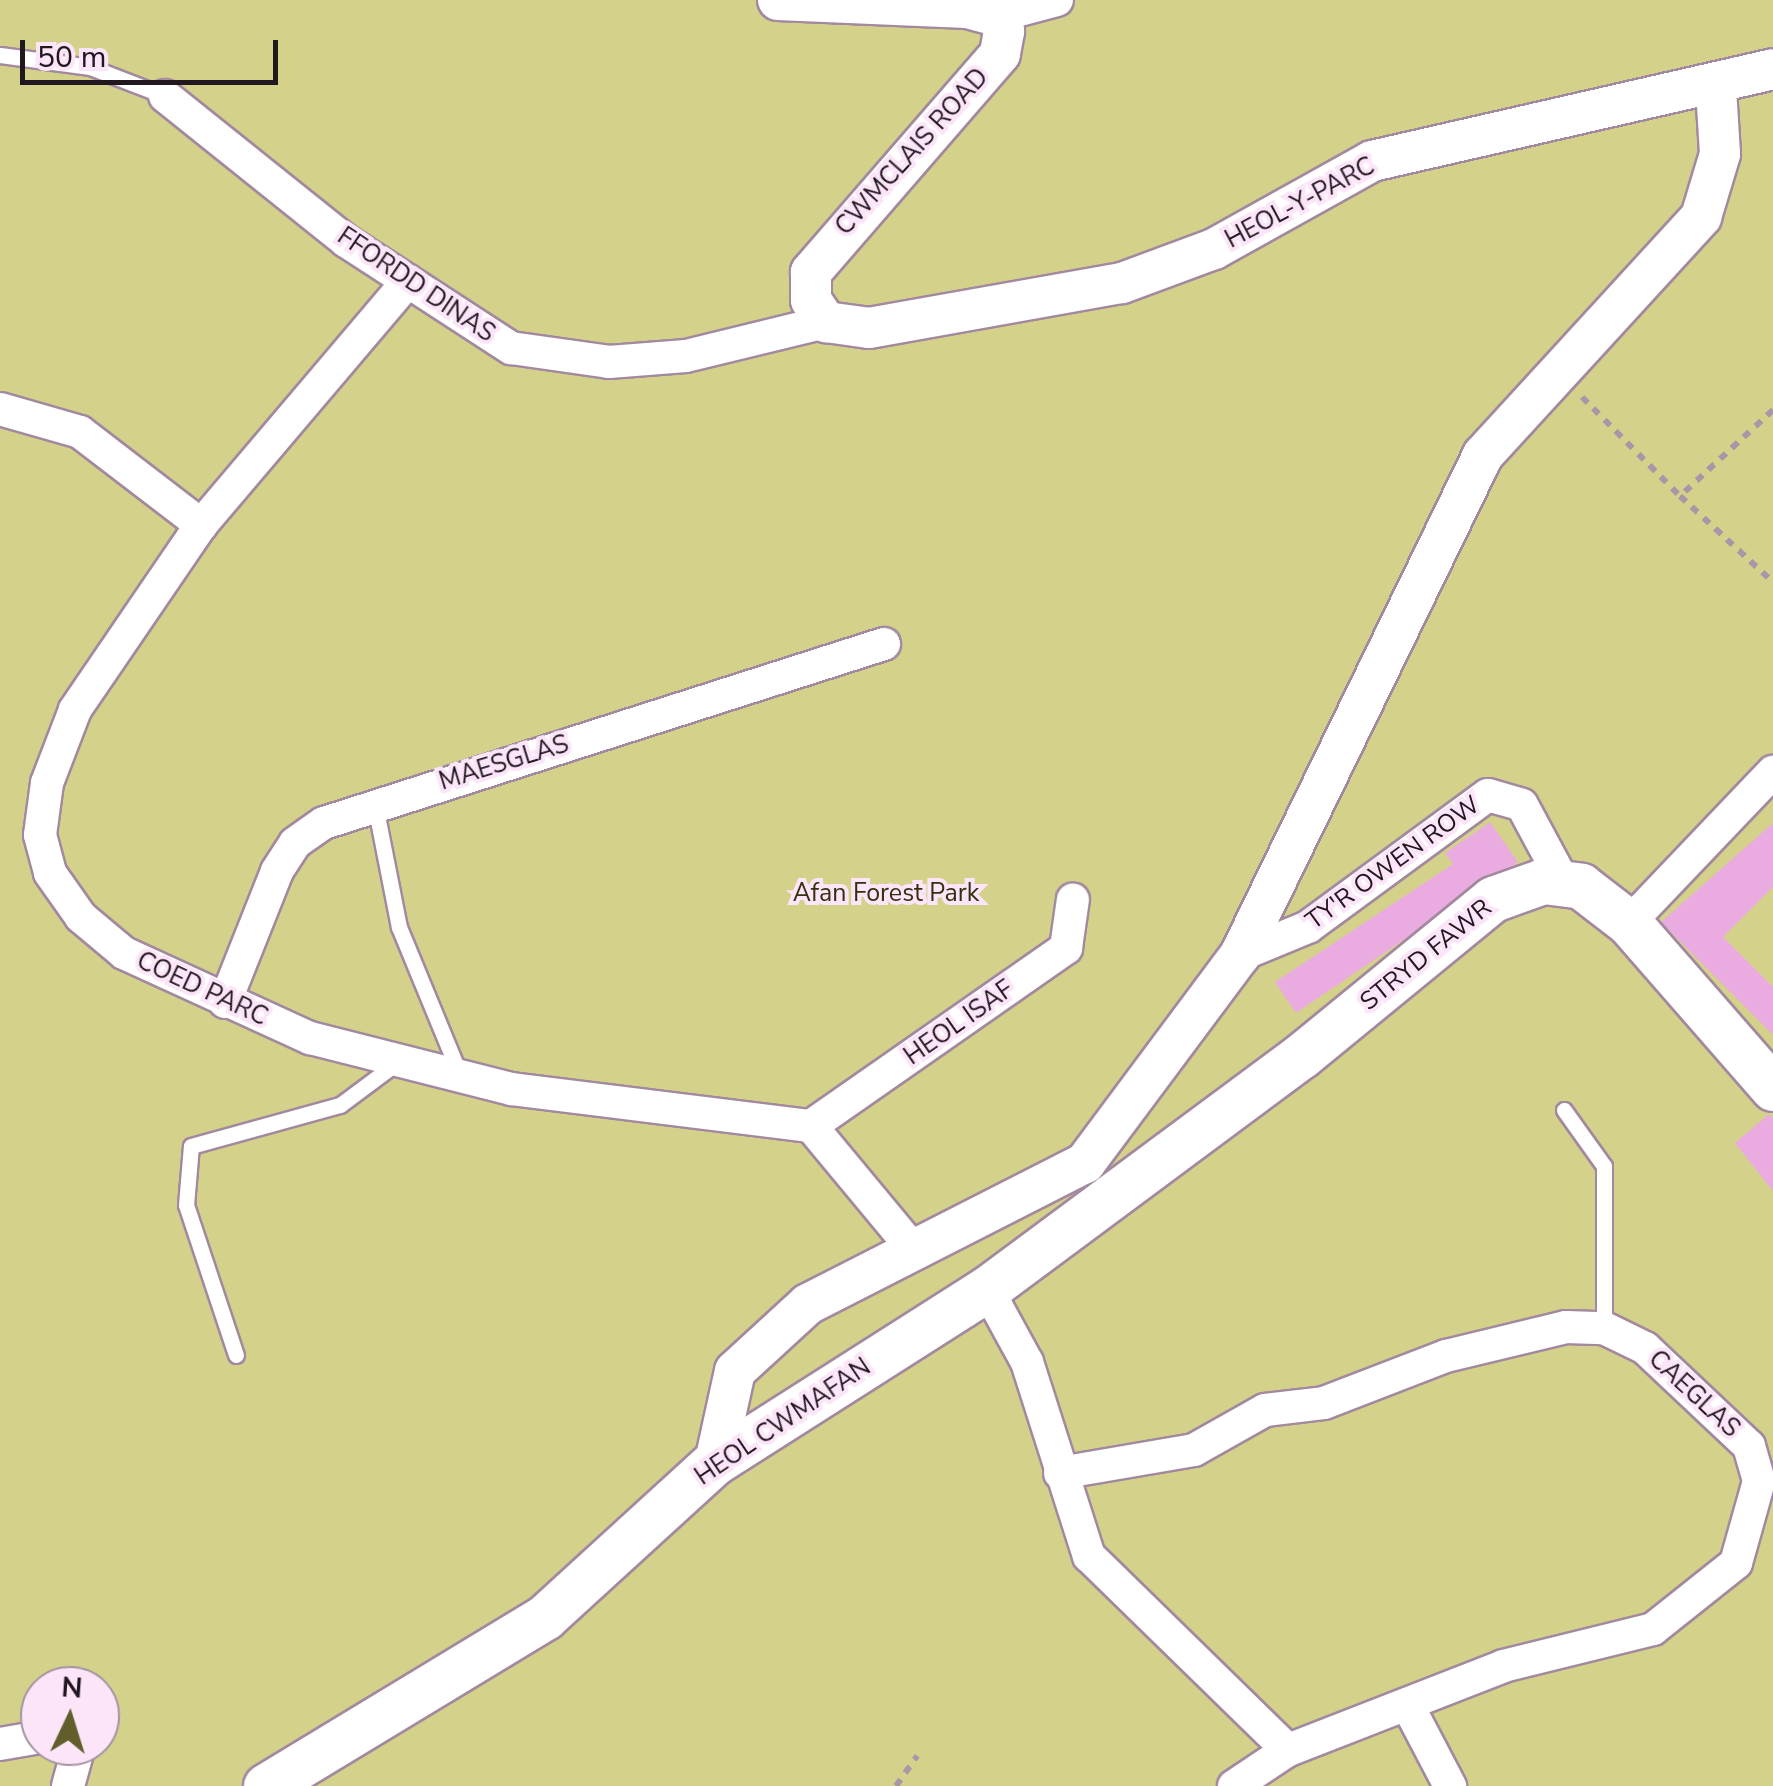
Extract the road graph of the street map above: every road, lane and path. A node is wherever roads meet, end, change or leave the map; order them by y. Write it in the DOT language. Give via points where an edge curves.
graph roads {
  1 [pos="778,0"];
  2 [pos="1057,0"];
  3 [pos="996,16"];
  4 [pos="0,56"];
  5 [pos="1773,69"];
  6 [pos="1716,88"];
  7 [pos="165,96"];
  8 [pos="408,281"];
  9 [pos="826,322"];
  10 [pos="1554,370"];
  11 [pos="0,409"];
  12 [pos="1773,410"];
  13 [pos="1680,496"];
  14 [pos="201,524"];
  15 [pos="1773,582"];
  16 [pos="884,644"];
  17 [pos="1773,772"];
  18 [pos="375,805"];
  19 [pos="1563,882"];
  20 [pos="1073,899"];
  21 [pos="1629,923"];
  22 [pos="1240,955"];
  23 [pos="226,1002"];
  24 [pos="1302,1056"];
  25 [pos="396,1064"];
  26 [pos="460,1078"];
  27 [pos="1773,1088"];
  28 [pos="1564,1110"];
  29 [pos="811,1126"];
  30 [pos="914,1250"];
  31 [pos="987,1289"];
  32 [pos="1604,1328"];
  33 [pos="236,1355"];
  34 [pos="715,1462"];
  35 [pos="1060,1473"];
  36 [pos="1407,1704"];
  37 [pos="1288,1750"];
  38 [pos="917,1756"];
  39 [pos="266,1786"];
  40 [pos="896,1786"];
  41 [pos="1234,1786"];
  42 [pos="1450,1786"];
  1 -- 3 [label="street"];
  2 -- 3 [label="street"];
  3 -- 9 [label="street, CWMCLAIS ROAD" via="1000,54 811,272 811,300"];
  4 -- 7 [label="lane" via="90,67"];
  5 -- 6 [label="street, HEOL-Y-PARC"];
  6 -- 9 [label="street, HEOL-Y-PARC" via="1372,161 1214,249 1122,283 869,328"];
  6 -- 10 [label="street" via="1720,154 1701,217"];
  7 -- 8 [label="street, FFORDD DINAS"];
  8 -- 9 [label="street, FFORDD DINAS" via="511,348 609,362 686,356"];
  8 -- 14 [label="street, COED PARC"];
  10 -- 13 [label="path"];
  10 -- 22 [label="street" via="1483,456"];
  11 -- 14 [label="street" via="80,432"];
  12 -- 13 [label="path"];
  13 -- 15 [label="path"];
  14 -- 23 [label="street, COED PARC" via="74,710 40,834 50,873 81,917 124,953"];
  16 -- 18 [label="street, MAESGLAS"];
  17 -- 21 [label="street"];
  18 -- 23 [label="street, MAESGLAS" via="295,843"];
  18 -- 26 [label="lane" via="399,927"];
  19 -- 21 [label="main road"];
  19 -- 22 [label="street, TY'R OWEN ROW" via="1522,805 1488,795 1308,927"];
  19 -- 24 [label="main road, STRYD FAWR" via="1493,899"];
  20 -- 29 [label="street, HEOL ISAF" via="1066,948"];
  21 -- 27 [label="main road"];
  22 -- 30 [label="street" via="1085,1162"];
  23 -- 25 [label="street, COED PARC"];
  24 -- 31 [label="main road, HEOL CWMAFAN"];
  25 -- 26 [label="street, COED PARC"];
  25 -- 33 [label="lane" via="340,1105 191,1146 186,1204"];
  26 -- 29 [label="street, COED PARC"];
  28 -- 32 [label="lane" via="1604,1166"];
  29 -- 30 [label="street"];
  30 -- 34 [label="street" via="808,1304 734,1370"];
  31 -- 34 [label="main road, HEOL CWMAFAN"];
  31 -- 35 [label="street" via="1026,1362"];
  32 -- 35 [label="street, CAEGLAS" via="1566,1327 1446,1356 1324,1403 1264,1410 1194,1450"];
  32 -- 36 [label="street, CAEGLAS" via="1645,1348 1748,1446 1759,1481 1736,1563 1653,1629 1504,1666"];
  34 -- 39 [label="main road, HEOL CWMAFAN" via="545,1618"];
  35 -- 37 [label="street" via="1089,1556"];
  36 -- 37 [label="street, CAEGLAS"];
  36 -- 42 [label="street"];
  37 -- 41 [label="street, CAEGLAS"];
  38 -- 40 [label="path"];
}
